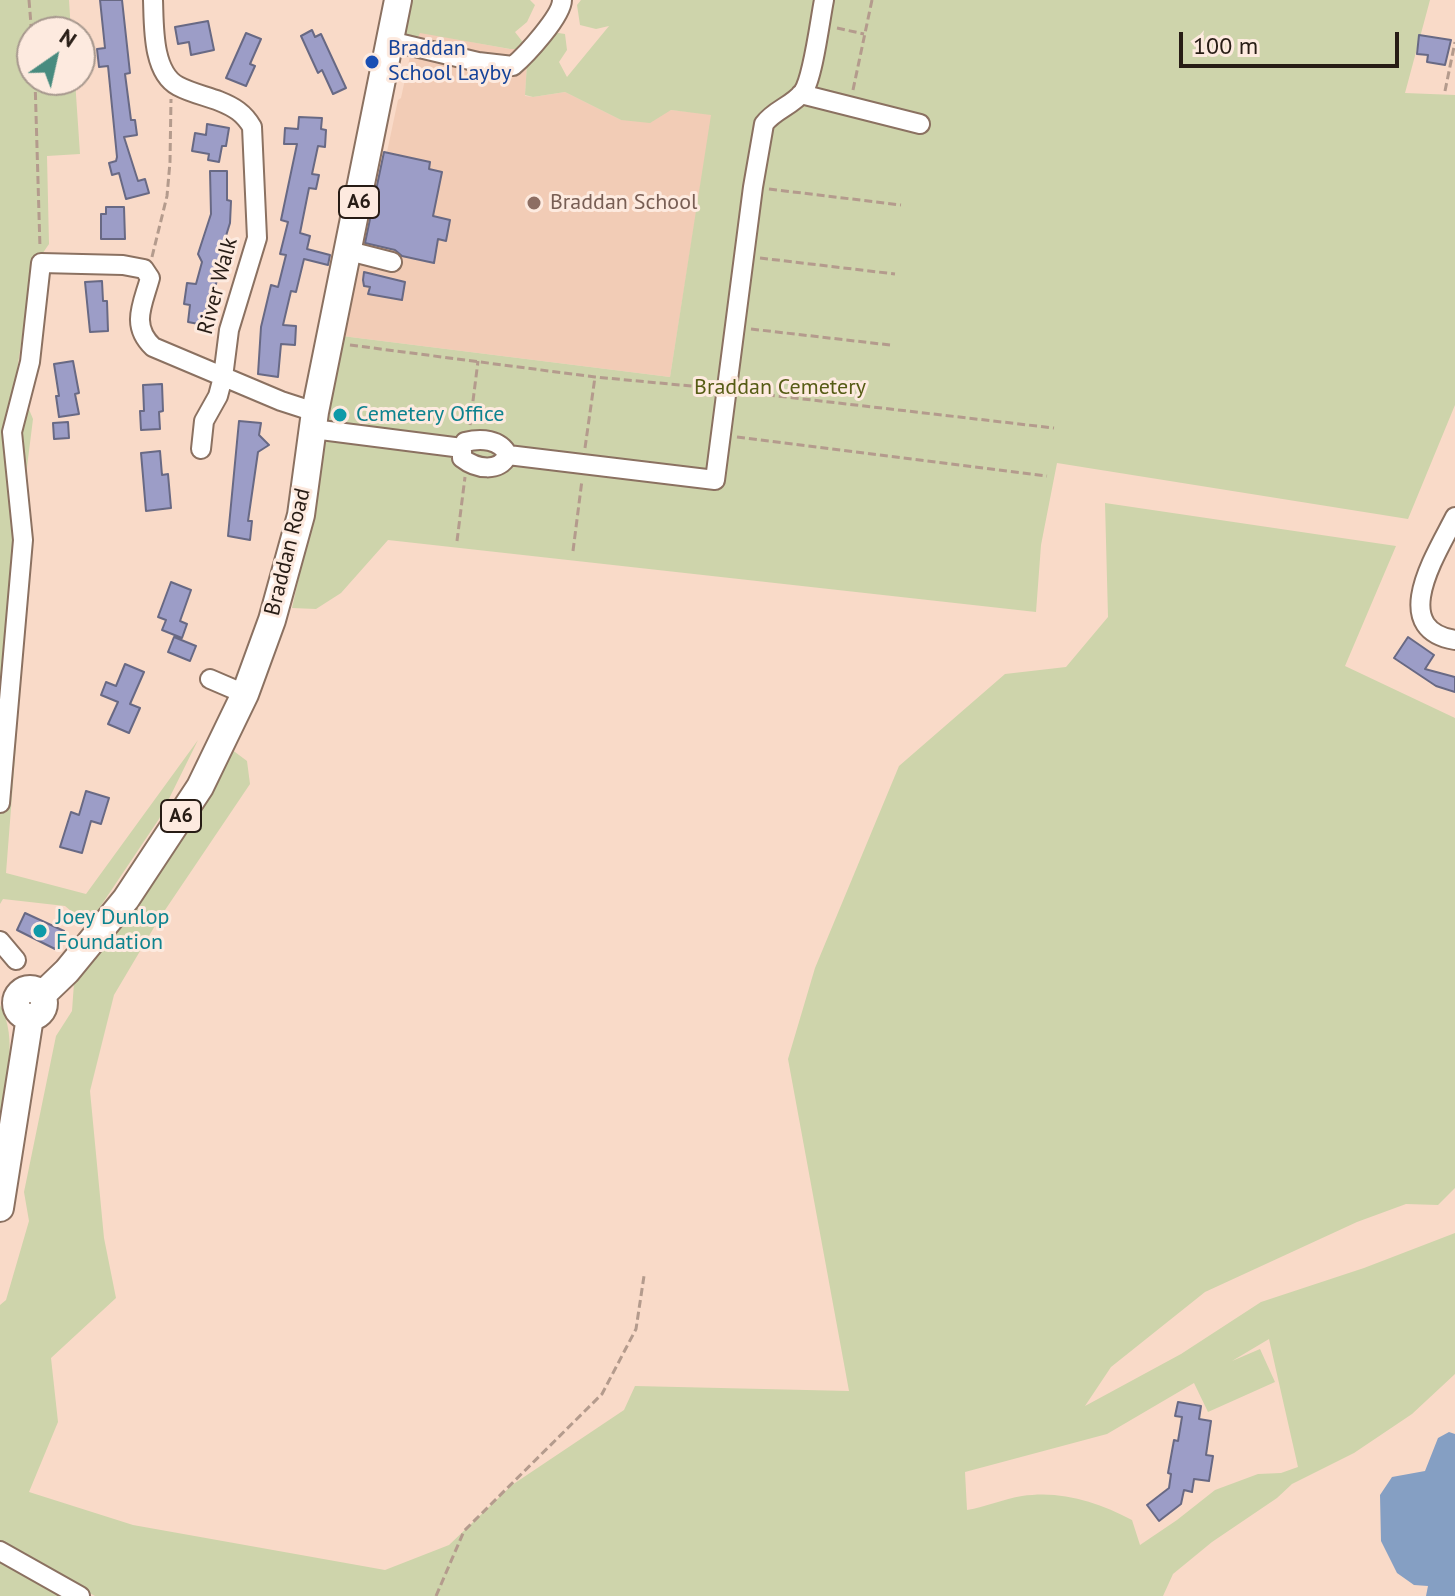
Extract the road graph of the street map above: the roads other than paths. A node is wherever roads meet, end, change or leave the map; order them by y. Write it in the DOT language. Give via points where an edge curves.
graph roads {
  1 [pos="153,0"];
  2 [pos="398,0"];
  3 [pos="562,0"];
  4 [pos="824,0"];
  5 [pos="390,41"];
  6 [pos="801,94"];
  7 [pos="920,124"];
  8 [pos="349,251"];
  9 [pos="392,262"];
  10 [pos="223,377"];
  11 [pos="314,420"];
  12 [pos="201,449"];
  13 [pos="1455,517"];
  14 [pos="1455,640"];
  15 [pos="210,679"];
  16 [pos="245,694"];
  17 [pos="0,803"];
  18 [pos="0,941"];
  19 [pos="16,960"];
  20 [pos="20,997"];
  21 [pos="0,1208"];
  22 [pos="0,1551"];
  23 [pos="80,1596"];
  1 -- 10 [label="street, River Walk" via="160,63 173,88 232,107 252,127 257,238 229,330"];
  2 -- 5 [label="highway, Braddan Road / A6"];
  3 -- 5 [label="street" via="560,11 513,66"];
  4 -- 6 [label="street"];
  5 -- 8 [label="highway, Braddan Road / A6"];
  6 -- 7 [label="street"];
  6 -- 11 [label="street" via="764,124 715,480 508,455 498,443 477,439 466,450"];
  8 -- 9 [label="street"];
  8 -- 11 [label="highway, Braddan Road / A6"];
  10 -- 11 [label="street"];
  10 -- 12 [label="street, River Walk" via="204,421"];
  10 -- 17 [label="street" via="147,341 139,323 150,278 144,269 41,263 30,362 12,432 23,540"];
  11 -- 16 [label="highway, Braddan Road / A6" via="301,515"];
  13 -- 14 [label="street" via="1424,584 1419,614 1430,631"];
  15 -- 16 [label="street"];
  16 -- 20 [label="highway, Braddan Road / A6" via="200,787 126,899 67,971"];
  18 -- 19 [label="street"];
  20 -- 21 [label="highway"];
  22 -- 23 [label="street"];
}
